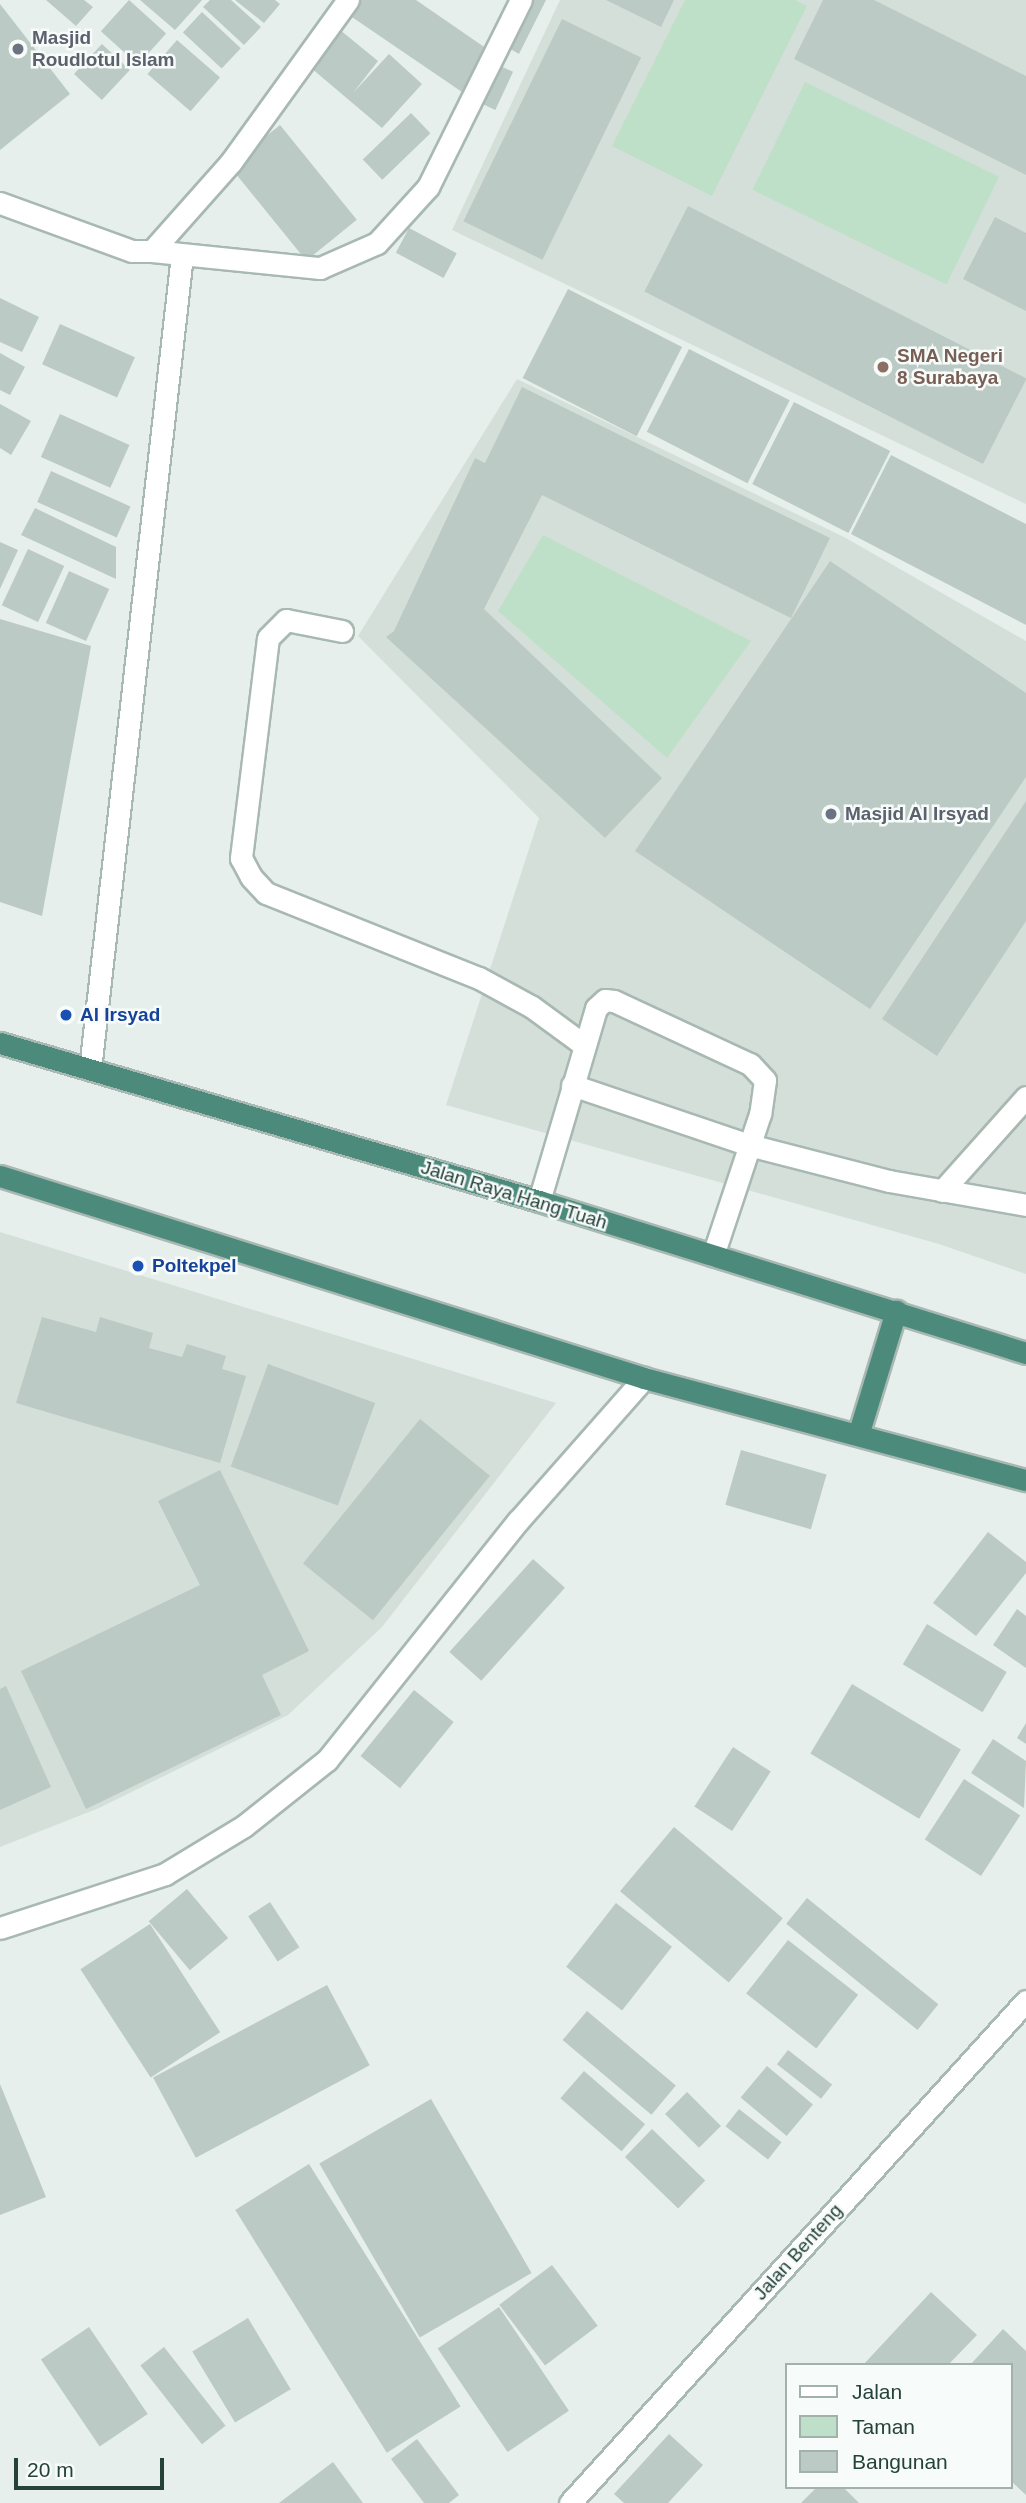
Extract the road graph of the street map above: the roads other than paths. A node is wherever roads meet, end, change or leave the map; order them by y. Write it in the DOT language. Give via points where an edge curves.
graph roads {
  1 [pos="348,0"];
  2 [pos="521,0"];
  3 [pos="0,203"];
  4 [pos="152,251"];
  5 [pos="182,255"];
  6 [pos="342,631"];
  7 [pos="0,1043"];
  8 [pos="584,1045"];
  9 [pos="90,1069"];
  10 [pos="572,1085"];
  11 [pos="1026,1097"];
  12 [pos="749,1145"];
  13 [pos="0,1176"];
  14 [pos="942,1191"];
  15 [pos="539,1201"];
  16 [pos="1026,1205"];
  17 [pos="713,1255"];
  18 [pos="896,1311"];
  19 [pos="1026,1353"];
  20 [pos="645,1378"];
  21 [pos="859,1432"];
  22 [pos="1026,1480"];
  23 [pos="0,1928"];
  24 [pos="1026,2001"];
  25 [pos="570,2503"];
  1 -- 4 [label="street" via="230,162"];
  2 -- 5 [label="street" via="428,187 377,243 320,268"];
  3 -- 4 [label="street" via="132,251"];
  4 -- 5 [label="street"];
  5 -- 9 [label="street"];
  6 -- 8 [label="street" via="286,620 268,638 241,858 251,877 266,893 479,978 532,1007"];
  7 -- 9 [label="highway, Jalan Raya Hang Tuah"];
  8 -- 10 [label="street"];
  8 -- 12 [label="street" via="596,1008 606,1000 614,1001 761,1071 767,1089"];
  9 -- 15 [label="highway, Jalan Raya Hang Tuah"];
  10 -- 12 [label="street"];
  10 -- 15 [label="street"];
  11 -- 14 [label="street"];
  12 -- 14 [label="street"];
  12 -- 17 [label="street"];
  13 -- 20 [label="highway"];
  14 -- 16 [label="street"];
  15 -- 17 [label="highway, Jalan Raya Hang Tuah"];
  17 -- 18 [label="highway, Jalan Raya Hang Tuah"];
  18 -- 19 [label="highway, Jalan Raya Hang Tuah"];
  18 -- 21 [label="highway"];
  20 -- 21 [label="highway"];
  20 -- 23 [label="street" via="518,1521 327,1760 244,1826 165,1874"];
  21 -- 22 [label="highway"];
  24 -- 25 [label="street, Jalan Benteng"];
}
